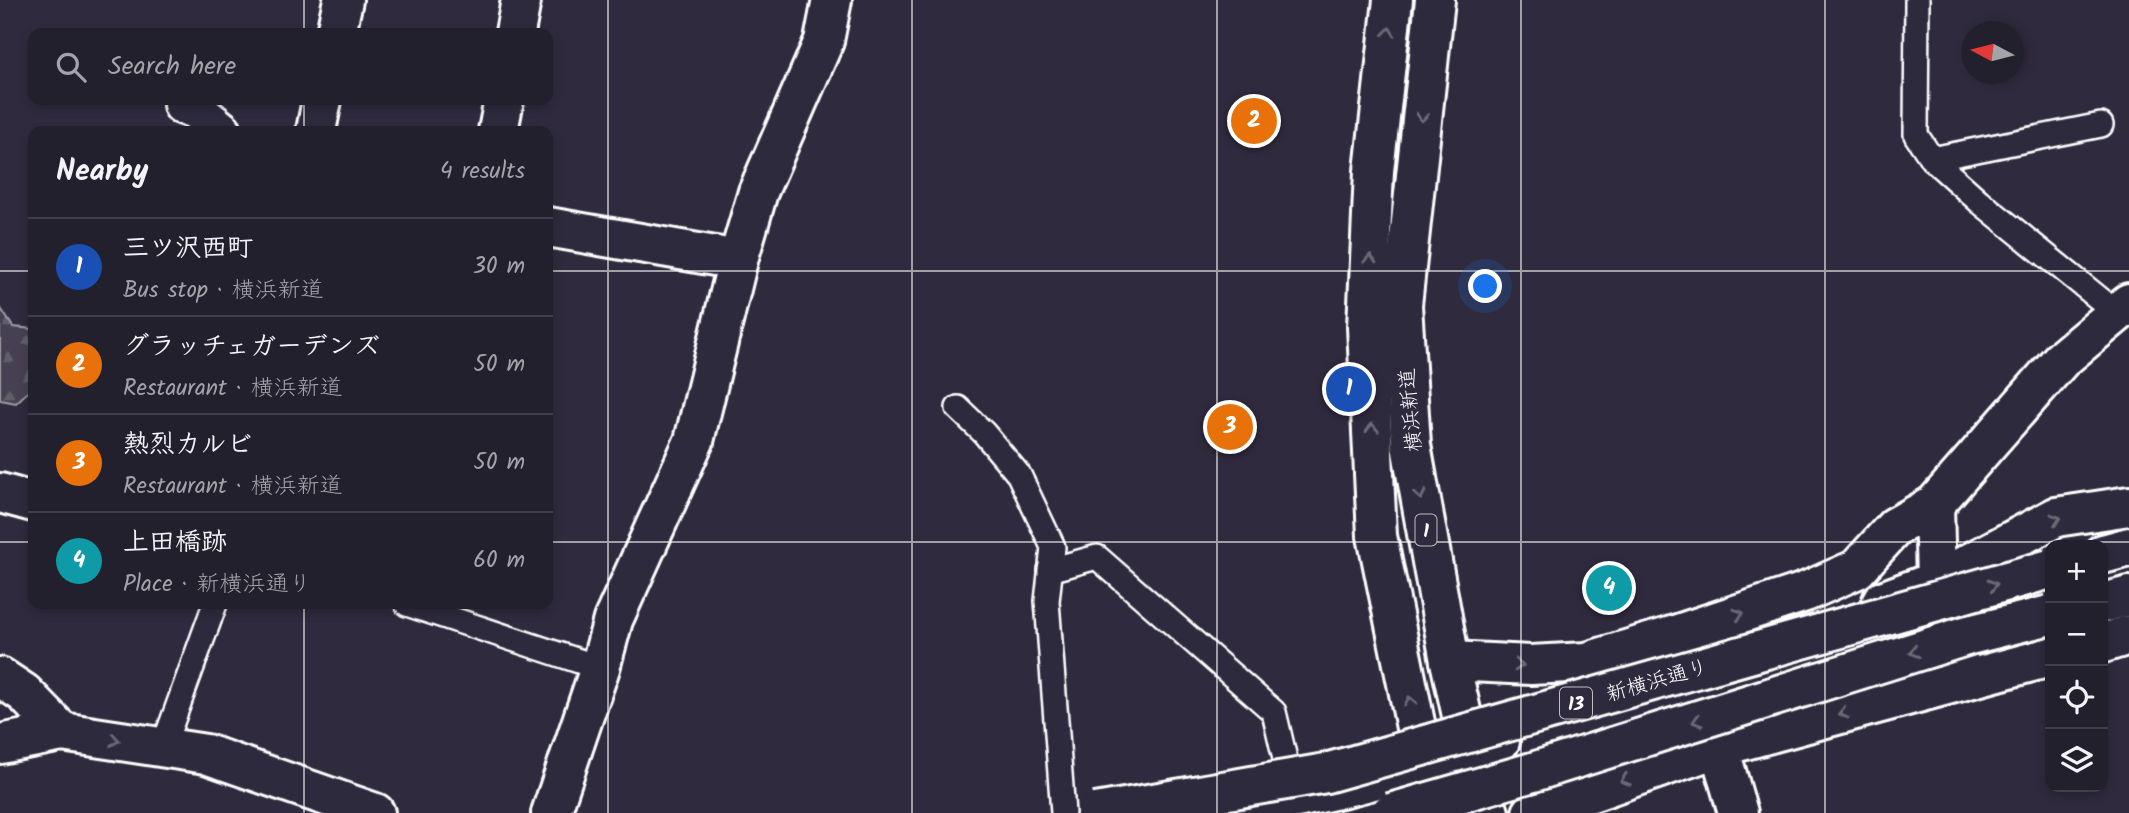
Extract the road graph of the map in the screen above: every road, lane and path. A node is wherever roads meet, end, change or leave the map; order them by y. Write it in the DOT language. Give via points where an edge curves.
graph roads {
  1 [pos="343,0"];
  2 [pos="521,0"];
  3 [pos="832,0"];
  4 [pos="1393,0"];
  5 [pos="1435,0"];
  6 [pos="1917,0"];
  7 [pos="337,28"];
  8 [pos="516,28"];
  9 [pos="183,105"];
  10 [pos="321,105"];
  11 [pos="503,105"];
  12 [pos="2101,125"];
  13 [pos="216,126"];
  14 [pos="317,126"];
  15 [pos="499,126"];
  16 [pos="1933,159"];
  17 [pos="553,228"];
  18 [pos="738,260"];
  19 [pos="2123,308"];
  20 [pos="958,408"];
  21 [pos="0,492"];
  22 [pos="28,500"];
  23 [pos="1934,505"];
  24 [pos="2129,506"];
  25 [pos="2129,547"];
  26 [pos="2108,553"];
  27 [pos="1050,570"];
  28 [pos="2045,570"];
  29 [pos="1936,581"];
  30 [pos="2129,596"];
  31 [pos="2108,602"];
  32 [pos="213,609"];
  33 [pos="422,609"];
  34 [pos="2045,616"];
  35 [pos="2129,635"];
  36 [pos="2108,641"];
  37 [pos="2045,658"];
  38 [pos="1450,661"];
  39 [pos="600,668"];
  40 [pos="0,677"];
  41 [pos="1964,680"];
  42 [pos="62,732"];
  43 [pos="0,744"];
  44 [pos="163,747"];
  45 [pos="1719,747"];
  46 [pos="1470,752"];
  47 [pos="1424,767"];
  48 [pos="1292,801"];
  49 [pos="375,813"];
  50 [pos="551,813"];
  51 [pos="1063,813"];
  52 [pos="1096,813"];
  53 [pos="1214,813"];
  54 [pos="1391,813"];
  55 [pos="1436,813"];
  56 [pos="1489,813"];
  57 [pos="1532,813"];
  58 [pos="1738,813"];
  1 -- 7 [label="main road"];
  2 -- 8 [label="main road"];
  3 -- 18 [label="main road" via="824,41 758,192"];
  47 -- 4 [label="main road, 横浜新道, one-way" via="1377,536 1367,327 1374,171"];
  5 -- 38 [label="main road, 横浜新道 / 1, one-way" via="1402,306 1411,445"];
  6 -- 16 [label="lane" via="1916,135"];
  9 -- 13 [label="main road"];
  10 -- 14 [label="main road"];
  11 -- 15 [label="main road"];
  12 -- 16 [label="lane"];
  16 -- 19 [label="lane" via="1979,201"];
  17 -- 18 [label="main road"];
  18 -- 39 [label="main road" via="694,441 613,620"];
  19 -- 23 [label="main road" via="2061,360"];
  20 -- 27 [label="lane" via="1020,475 1052,547"];
  21 -- 22 [label="main road"];
  23 -- 29 [label="main road"];
  38 -- 23 [label="main road, one-way" via="1587,662 1672,636 1805,592 1857,569 1895,527"];
  29 -- 24 [label="main road, one-way" via="2056,517"];
  25 -- 26 [label="main road"];
  27 -- 48 [label="lane" via="1097,557 1274,712"];
  27 -- 51 [label="lane" via="1047,601"];
  52 -- 28 [label="main road, 新横浜通り / 13, one-way, bridge" via="1326,773"];
  29 -- 41 [label="main road"];
  29 -- 46 [label="main road"];
  30 -- 31 [label="main road"];
  32 -- 44 [label="lane"];
  33 -- 39 [label="lane"];
  34 -- 54 [label="main road, one-way, bridge" via="1969,635"];
  35 -- 36 [label="main road"];
  37 -- 41 [label="main road"];
  38 -- 46 [label="main road, 横浜新道 / 1"];
  39 -- 50 [label="main road"];
  40 -- 42 [label="main road" via="24,693"];
  41 -- 45 [label="main road, one-way"];
  42 -- 43 [label="main road"];
  42 -- 44 [label="main road, one-way"];
  44 -- 49 [label="main road" via="206,754"];
  45 -- 57 [label="main road, one-way"];
  45 -- 58 [label="main road"];
  46 -- 47 [label="main road"];
  46 -- 56 [label="main road, 横浜新道 / 1"];
  47 -- 48 [label="main road"];
  47 -- 55 [label="main road, 横浜新道"];
  48 -- 53 [label="main road"];
}
